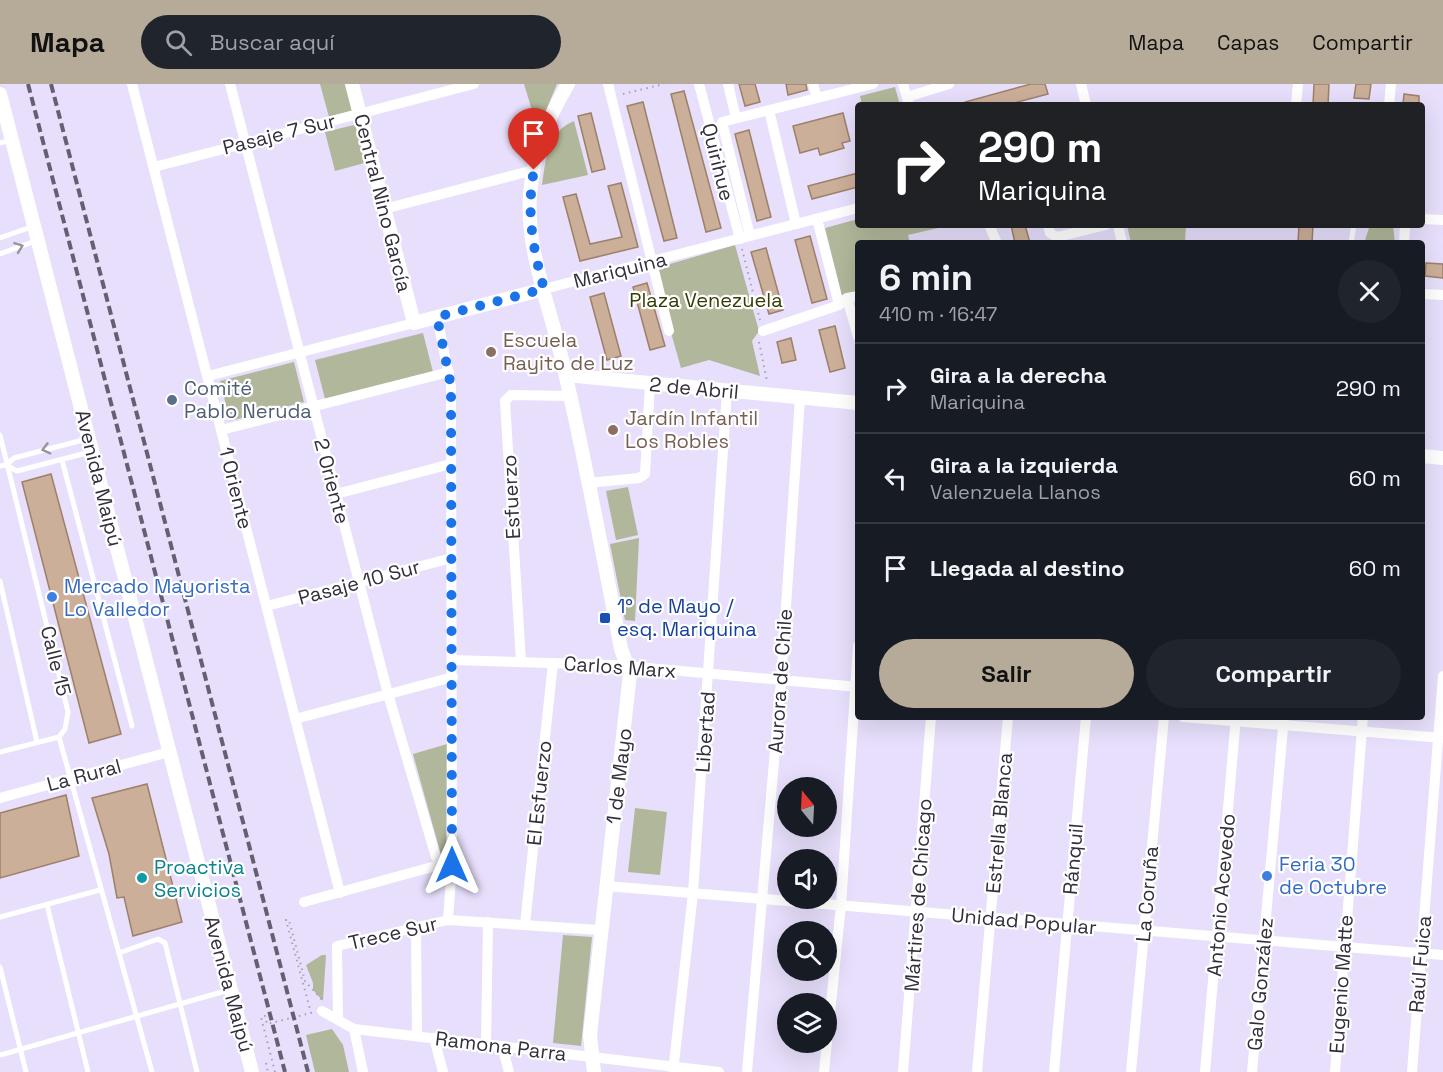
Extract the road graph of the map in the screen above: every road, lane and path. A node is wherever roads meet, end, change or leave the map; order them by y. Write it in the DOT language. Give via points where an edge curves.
graph roads {
  1 [pos="132,84"];
  2 [pos="230,84"];
  3 [pos="352,84"];
  4 [pos="474,84"];
  5 [pos="568,84"];
  6 [pos="608,84"];
  7 [pos="664,84"];
  8 [pos="699,84"];
  9 [pos="728,84"];
  10 [pos="813,84"];
  11 [pos="873,84"];
  12 [pos="903,84"];
  13 [pos="949,84"];
  14 [pos="1081,84"];
  15 [pos="1298,84"];
  16 [pos="1391,84"];
  17 [pos="921,88"];
  18 [pos="0,94"];
  19 [pos="610,98"];
  20 [pos="817,98"];
  21 [pos="908,101"];
  22 [pos="1085,102"];
  23 [pos="1296,102"];
  24 [pos="1389,102"];
  25 [pos="769,110"];
  26 [pos="360,114"];
  27 [pos="736,118"];
  28 [pos="6,141"];
  29 [pos="245,143"];
  30 [pos="154,167"];
  31 [pos="534,170"];
  32 [pos="384,209"];
  33 [pos="855,209"];
  34 [pos="817,219"];
  35 [pos="1425,219"];
  36 [pos="1443,220"];
  37 [pos="796,224"];
  38 [pos="35,225"];
  39 [pos="1049,228"];
  40 [pos="1094,228"];
  41 [pos="745,237"];
  42 [pos="0,238"];
  43 [pos="38,240"];
  44 [pos="0,254"];
  45 [pos="651,262"];
  46 [pos="544,289"];
  47 [pos="1425,294"];
  48 [pos="1443,295"];
  49 [pos="848,300"];
  50 [pos="437,317"];
  51 [pos="414,323"];
  52 [pos="855,326"];
  53 [pos="669,331"];
  54 [pos="763,331"];
  55 [pos="299,353"];
  56 [pos="449,372"];
  57 [pos="566,375"];
  58 [pos="208,376"];
  59 [pos="650,384"];
  60 [pos="727,391"];
  61 [pos="770,395"];
  62 [pos="570,396"];
  63 [pos="801,398"];
  64 [pos="855,403"];
  65 [pos="313,407"];
  66 [pos="221,430"];
  67 [pos="0,435"];
  68 [pos="90,445"];
  69 [pos="1425,456"];
  70 [pos="1443,458"];
  71 [pos="62,460"];
  72 [pos="452,464"];
  73 [pos="3,465"];
  74 [pos="588,483"];
  75 [pos="336,494"];
  76 [pos="452,558"];
  77 [pos="0,581"];
  78 [pos="358,582"];
  79 [pos="267,606"];
  80 [pos="453,660"];
  81 [pos="521,662"];
  82 [pos="553,663"];
  83 [pos="628,667"];
  84 [pos="709,674"];
  85 [pos="1443,676"];
  86 [pos="453,677"];
  87 [pos="781,681"];
  88 [pos="855,687"];
  89 [pos="387,694"];
  90 [pos="855,702"];
  91 [pos="295,719"];
  92 [pos="931,720"];
  93 [pos="1008,720"];
  94 [pos="1086,720"];
  95 [pos="1164,720"];
  96 [pos="1236,720"];
  97 [pos="1260,720"];
  98 [pos="1363,720"];
  99 [pos="1284,721"];
  100 [pos="132,726"];
  101 [pos="1361,731"];
  102 [pos="58,737"];
  103 [pos="1441,737"];
  104 [pos="37,742"];
  105 [pos="0,752"];
  106 [pos="169,752"];
  107 [pos="71,779"];
  108 [pos="0,798"];
  109 [pos="447,865"];
  110 [pos="606,886"];
  111 [pos="100,890"];
  112 [pos="340,893"];
  113 [pos="693,893"];
  114 [pos="762,899"];
  115 [pos="304,902"];
  116 [pos="47,904"];
  117 [pos="841,905"];
  118 [pos="917,912"];
  119 [pos="0,917"];
  120 [pos="992,918"];
  121 [pos="448,920"];
  122 [pos="488,922"];
  123 [pos="525,924"];
  124 [pos="1067,924"];
  125 [pos="416,928"];
  126 [pos="600,930"];
  127 [pos="1144,930"];
  128 [pos="1218,936"];
  129 [pos="1264,940"];
  130 [pos="1344,947"];
  131 [pos="119,953"];
  132 [pos="1421,953"];
  133 [pos="1443,955"];
  134 [pos="0,967"];
  135 [pos="305,981"];
  136 [pos="230,989"];
  137 [pos="180,1004"];
  138 [pos="322,1011"];
  139 [pos="138,1016"];
  140 [pos="338,1018"];
  141 [pos="354,1029"];
  142 [pos="79,1032"];
  143 [pos="417,1036"];
  144 [pos="434,1038"];
  145 [pos="486,1044"];
  146 [pos="502,1046"];
  147 [pos="20,1049"];
  148 [pos="0,1055"];
  149 [pos="591,1057"];
  150 [pos="266,1063"];
  151 [pos="673,1069"];
  152 [pos="26,1072"];
  153 [pos="88,1072"];
  154 [pos="152,1072"];
  155 [pos="197,1072"];
  156 [pos="252,1072"];
  157 [pos="268,1072"];
  158 [pos="275,1072"];
  159 [pos="363,1072"];
  160 [pos="443,1072"];
  161 [pos="509,1072"];
  162 [pos="594,1072"];
  163 [pos="719,1072"];
  164 [pos="747,1072"];
  165 [pos="824,1072"];
  166 [pos="903,1072"];
  167 [pos="977,1072"];
  168 [pos="1054,1072"];
  169 [pos="1131,1072"];
  170 [pos="1205,1072"];
  171 [pos="1252,1072"];
  172 [pos="1335,1072"];
  173 [pos="1412,1072"];
  1 -- 30 [label="street, 1 Oriente"];
  2 -- 29 [label="street, 2 Oriente"];
  3 -- 26 [label="street, Central Nino García"];
  4 -- 26 [label="street, Pasaje 7 Sur"];
  5 -- 31 [label="street, 1 de Mayo" via="547,128"];
  6 -- 19 [label="street"];
  7 -- 19 [label="path"];
  8 -- 41 [label="street, Quirihue"];
  9 -- 27 [label="street"];
  10 -- 20 [label="street"];
  11 -- 20 [label="street"];
  12 -- 21 [label="street"];
  13 -- 17 [label="street"];
  14 -- 22 [label="street"];
  15 -- 23 [label="street"];
  16 -- 24 [label="street"];
  17 -- 21 [label="street"];
  18 -- 28 [label="street, Avenida Maipú"];
  19 -- 45 [label="street"];
  20 -- 25 [label="street"];
  25 -- 27 [label="street"];
  25 -- 37 [label="street"];
  26 -- 29 [label="street, Pasaje 7 Sur"];
  26 -- 32 [label="street, Central Nino García"];
  27 -- 41 [label="street" via="722,122"];
  28 -- 38 [label="street, Avenida Maipú"];
  29 -- 30 [label="street, Pasaje 7 Sur"];
  29 -- 55 [label="street, 2 Oriente"];
  30 -- 58 [label="street, 1 Oriente"];
  31 -- 32 [label="street"];
  31 -- 46 [label="street, 1 de Mayo" via="530,226"];
  32 -- 51 [label="street, Central Nino García"];
  33 -- 34 [label="street, Mariquina"];
  34 -- 37 [label="street, Mariquina"];
  34 -- 49 [label="street"];
  35 -- 36 [label="street"];
  37 -- 41 [label="street, Mariquina"];
  38 -- 42 [label="lane"];
  38 -- 43 [label="street, Avenida Maipú"];
  39 -- 40 [label="street" via="1057,237"];
  41 -- 45 [label="street, Mariquina"];
  41 -- 54 [label="path"];
  44 -- 43 [label="lane, one-way"];
  43 -- 68 [label="street, Avenida Maipú"];
  45 -- 46 [label="street, Mariquina"];
  45 -- 53 [label="street"];
  46 -- 50 [label="street, Mariquina"];
  46 -- 57 [label="street, 1 de Mayo"];
  47 -- 48 [label="street"];
  49 -- 52 [label="street"];
  49 -- 54 [label="street"];
  50 -- 51 [label="street, Mariquina"];
  50 -- 56 [label="street"];
  51 -- 55 [label="street, Mariquina"];
  54 -- 61 [label="path" via="759,341"];
  55 -- 58 [label="street, Mariquina"];
  55 -- 65 [label="street, 2 Oriente"];
  56 -- 65 [label="street"];
  56 -- 72 [label="street"];
  57 -- 59 [label="street, 2 de Abril"];
  57 -- 62 [label="street, 1 de Mayo"];
  58 -- 66 [label="street, 1 Oriente"];
  59 -- 60 [label="street, 2 de Abril"];
  59 -- 74 [label="street" via="645,474 641,478"];
  60 -- 61 [label="street, 2 de Abril"];
  60 -- 84 [label="street, Libertad"];
  61 -- 63 [label="street, 2 de Abril"];
  62 -- 74 [label="street, 1 de Mayo"];
  62 -- 81 [label="street, Esfuerzo" via="511,395 505,401"];
  63 -- 64 [label="street, 2 de Abril"];
  63 -- 87 [label="street, Aurora de Chile"];
  65 -- 66 [label="street"];
  65 -- 75 [label="street, 2 Oriente"];
  66 -- 79 [label="street, 1 Oriente"];
  67 -- 73 [label="lane, Calle 15"];
  68 -- 71 [label="lane"];
  68 -- 73 [label="lane, one-way" via="14,458"];
  68 -- 106 [label="street, Avenida Maipú"];
  69 -- 70 [label="street"];
  71 -- 73 [label="lane" via="17,471"];
  71 -- 100 [label="lane"];
  72 -- 75 [label="street"];
  72 -- 76 [label="street"];
  73 -- 102 [label="lane, Calle 15" via="68,712 65,729"];
  74 -- 83 [label="street, 1 de Mayo" via="621,649"];
  75 -- 78 [label="street, 2 Oriente"];
  76 -- 78 [label="street, Pasaje 10 Sur"];
  76 -- 80 [label="street"];
  77 -- 104 [label="lane"];
  78 -- 79 [label="street, Pasaje 10 Sur"];
  78 -- 89 [label="street, 2 Oriente"];
  79 -- 91 [label="street, 1 Oriente"];
  80 -- 81 [label="street, Carlos Marx"];
  80 -- 86 [label="street"];
  81 -- 82 [label="street, Carlos Marx"];
  82 -- 83 [label="street, Carlos Marx"];
  82 -- 123 [label="street, El Esfuerzo"];
  83 -- 84 [label="street, Carlos Marx"];
  83 -- 110 [label="street, 1 de Mayo" via="630,681"];
  84 -- 87 [label="street, Carlos Marx"];
  84 -- 113 [label="street, Libertad"];
  85 -- 103 [label="street, Raúl Fuica"];
  86 -- 89 [label="street"];
  86 -- 109 [label="street"];
  87 -- 88 [label="street, Carlos Marx"];
  87 -- 114 [label="street, Aurora de Chile"];
  89 -- 91 [label="street"];
  89 -- 109 [label="street, 2 Oriente" via="436,857"];
  90 -- 117 [label="street"];
  91 -- 112 [label="street, 1 Oriente"];
  92 -- 118 [label="street, Mártires de Chicago"];
  93 -- 120 [label="street, Estrella Blanca"];
  94 -- 124 [label="street, Ránquil"];
  95 -- 127 [label="street, La Coruña"];
  96 -- 128 [label="street, Antonio Acevedo"];
  97 -- 99 [label="street"];
  98 -- 101 [label="street, Eugenio Matte"];
  99 -- 101 [label="street"];
  99 -- 129 [label="street, Galo González"];
  101 -- 103 [label="street"];
  101 -- 130 [label="street, Eugenio Matte"];
  102 -- 104 [label="lane"];
  102 -- 107 [label="lane"];
  103 -- 132 [label="street, Raúl Fuica"];
  104 -- 105 [label="lane"];
  106 -- 107 [label="street, La Rural"];
  106 -- 136 [label="street, Avenida Maipú"];
  107 -- 108 [label="street, La Rural"];
  107 -- 111 [label="lane"];
  109 -- 112 [label="street"];
  109 -- 121 [label="street"];
  110 -- 113 [label="street, Unidad Popular"];
  110 -- 126 [label="street, 1 de Mayo"];
  111 -- 116 [label="lane"];
  111 -- 131 [label="lane"];
  112 -- 115 [label="street"];
  113 -- 114 [label="street, Unidad Popular"];
  113 -- 151 [label="street, Libertad"];
  114 -- 117 [label="street, Unidad Popular"];
  114 -- 164 [label="street, Aurora de Chile"];
  116 -- 119 [label="lane"];
  116 -- 142 [label="lane"];
  117 -- 118 [label="street, Unidad Popular"];
  117 -- 165 [label="street"];
  118 -- 120 [label="street, Unidad Popular"];
  118 -- 166 [label="street, Mártires de Chicago"];
  120 -- 124 [label="street, Unidad Popular"];
  120 -- 167 [label="street, Estrella Blanca"];
  121 -- 122 [label="street"];
  121 -- 125 [label="street, Trece Sur"];
  122 -- 123 [label="street"];
  122 -- 145 [label="street"];
  123 -- 126 [label="street"];
  124 -- 127 [label="street, Unidad Popular"];
  124 -- 168 [label="street, Ránquil"];
  125 -- 140 [label="street, Trece Sur" via="337,946"];
  125 -- 143 [label="street"];
  126 -- 149 [label="street, 1 de Mayo"];
  127 -- 128 [label="street, Unidad Popular"];
  127 -- 169 [label="street, La Coruña"];
  128 -- 129 [label="street, Unidad Popular"];
  128 -- 170 [label="street, Antonio Acevedo"];
  129 -- 130 [label="street, Unidad Popular"];
  129 -- 171 [label="street, Galo González"];
  130 -- 132 [label="street, Unidad Popular"];
  130 -- 172 [label="street, Eugenio Matte"];
  131 -- 137 [label="lane" via="162,939"];
  131 -- 139 [label="lane"];
  132 -- 133 [label="street, Unidad Popular"];
  132 -- 173 [label="street, Raúl Fuica"];
  134 -- 147 [label="lane"];
  135 -- 158 [label="path" via="289,920 286,921 311,1013 267,1024 265,1016 261,1017"];
  136 -- 137 [label="lane"];
  136 -- 156 [label="street, Avenida Maipú"];
  137 -- 139 [label="lane"];
  137 -- 155 [label="lane"];
  138 -- 140 [label="street"];
  139 -- 142 [label="lane"];
  139 -- 154 [label="lane"];
  140 -- 141 [label="street"];
  141 -- 143 [label="street, Ramona Parra"];
  141 -- 159 [label="street"];
  142 -- 147 [label="lane"];
  142 -- 153 [label="lane"];
  143 -- 144 [label="street, Ramona Parra"];
  144 -- 145 [label="street, Ramona Parra"];
  144 -- 160 [label="street"];
  145 -- 146 [label="street, Ramona Parra"];
  146 -- 149 [label="street, Ramona Parra"];
  146 -- 161 [label="street"];
  147 -- 148 [label="lane"];
  147 -- 152 [label="lane"];
  149 -- 151 [label="street, Ramona Parra"];
  149 -- 162 [label="street, 1 de Mayo"];
  150 -- 157 [label="path"];
  151 -- 163 [label="street, Ramona Parra"];
}
